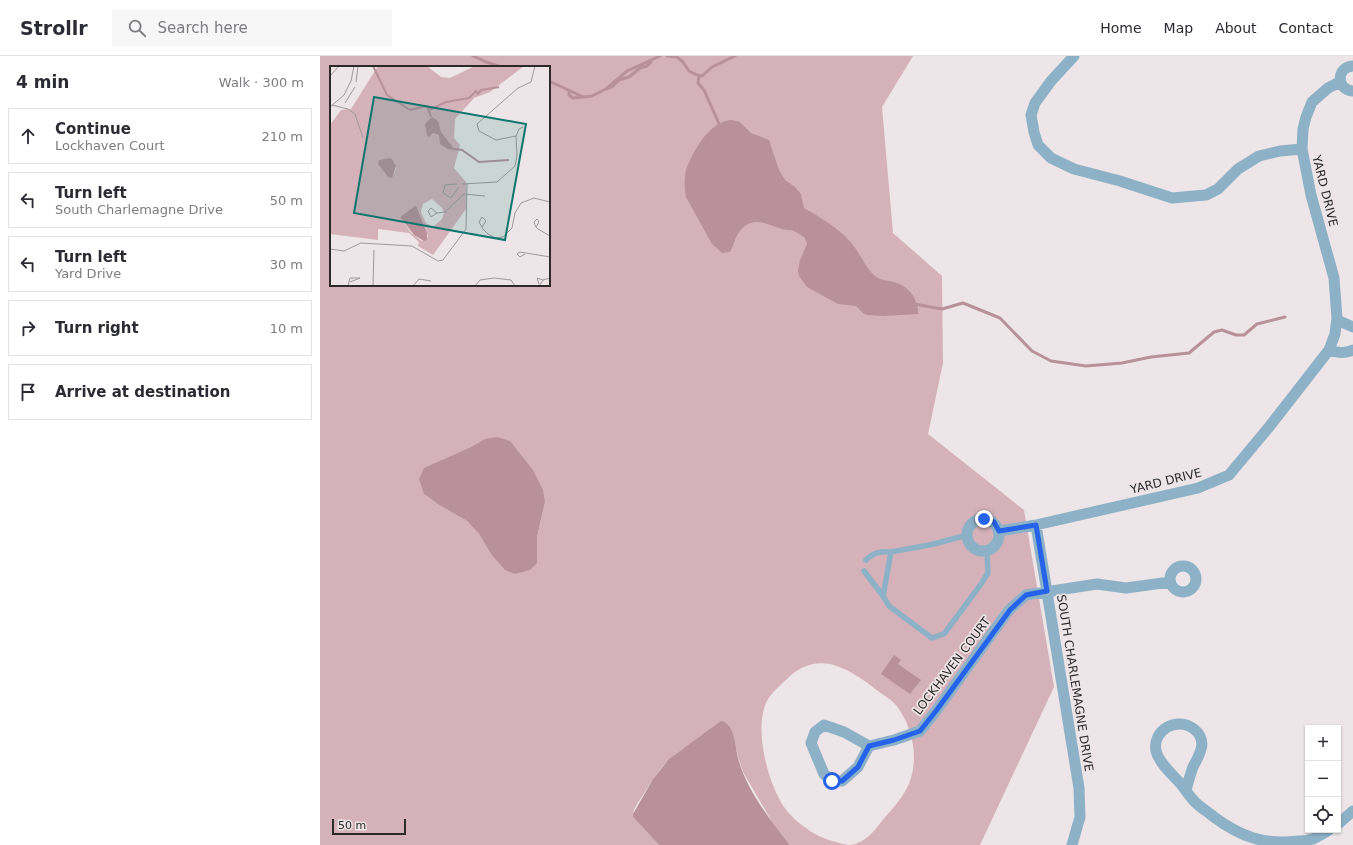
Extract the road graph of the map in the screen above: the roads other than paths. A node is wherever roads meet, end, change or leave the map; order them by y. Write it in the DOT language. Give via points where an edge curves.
graph roads {
  1 [pos="1074,56"];
  2 [pos="1353,66"];
  3 [pos="1340,82"];
  4 [pos="1353,91"];
  5 [pos="1302,149"];
  6 [pos="1337,320"];
  7 [pos="1353,327"];
  8 [pos="1329,350"];
  9 [pos="1353,350"];
  10 [pos="1036,525"];
  11 [pos="999,531"];
  12 [pos="967,535"];
  13 [pos="988,550"];
  14 [pos="891,552"];
  15 [pos="866,560"];
  16 [pos="864,571"];
  17 [pos="1170,582"];
  18 [pos="1047,591"];
  19 [pos="883,596"];
  20 [pos="869,746"];
  21 [pos="1186,790"];
  22 [pos="1353,811"];
  23 [pos="1341,821"];
  24 [pos="1323,833"];
  25 [pos="1072,845"];
  1 -- 5 [label="street" via="1035,102 1031,115 1038,144 1051,158 1074,169 1172,198 1206,195 1218,189 1242,166 1260,156"];
  2 -- 3 [label="street, YARD DRIVE" via="1342,70"];
  3 -- 4 [label="street" via="1345,88"];
  3 -- 5 [label="street, YARD DRIVE" via="1328,88 1312,102 1303,129"];
  5 -- 6 [label="street, YARD DRIVE" via="1311,195 1334,278"];
  6 -- 7 [label="street"];
  6 -- 8 [label="street, YARD DRIVE"];
  8 -- 9 [label="street"];
  8 -- 10 [label="street, YARD DRIVE" via="1229,475 1198,488"];
  10 -- 11 [label="street, YARD DRIVE"];
  10 -- 18 [label="street, SOUTH CHARLEMAGNE DRIVE"];
  11 -- 12 [label="street" via="994,522 984,519 970,525"];
  11 -- 13 [label="street" via="998,541"];
  12 -- 13 [label="street" via="975,548"];
  12 -- 14 [label="lane"];
  13 -- 19 [label="lane" via="988,573 944,634 932,638 889,606"];
  14 -- 15 [label="lane" via="882,551"];
  14 -- 19 [label="lane"];
  16 -- 19 [label="lane"];
  17 -- 18 [label="street, LOCKHAVEN COURT" via="1134,588 1097,584"];
  18 -- 20 [label="street, LOCKHAVEN COURT" via="1026,595 1010,610 920,731"];
  18 -- 25 [label="street, SOUTH CHARLEMAGNE DRIVE" via="1079,788 1080,817"];
  20 -- 20 [label="street" via="844,732 824,726 815,732 811,743 824,774 832,781 842,781 858,767"];
  21 -- 21 [label="street" via="1202,743 1194,729 1180,723 1166,727 1160,732 1156,746 1159,759"];
  21 -- 24 [label="street" via="1195,802 1230,828 1251,839 1282,844 1312,839"];
  22 -- 23 [label="street"];
}
